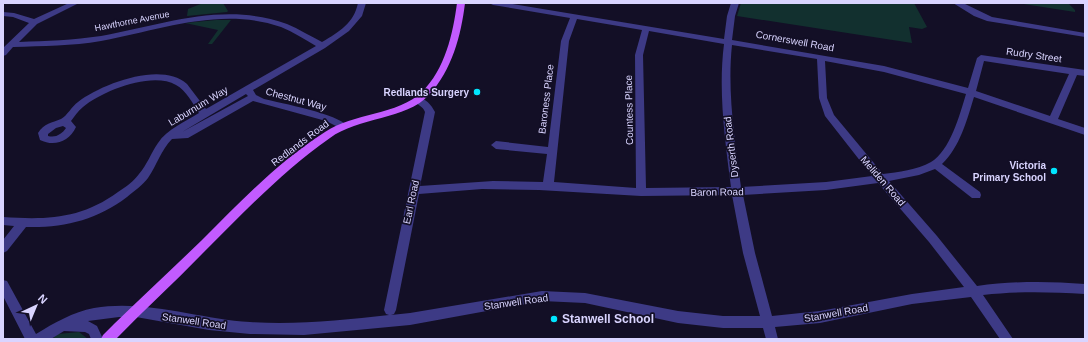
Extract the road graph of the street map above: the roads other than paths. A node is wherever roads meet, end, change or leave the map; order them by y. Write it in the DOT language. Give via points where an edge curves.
graph roads {
  1 [pos="74,3"];
  2 [pos="362,3"];
  3 [pos="461,3"];
  4 [pos="494,3"];
  5 [pos="735,3"];
  6 [pos="957,3"];
  7 [pos="3,14"];
  8 [pos="574,17"];
  9 [pos="34,22"];
  10 [pos="646,28"];
  11 [pos="1085,35"];
  12 [pos="728,42"];
  13 [pos="10,45"];
  14 [pos="322,46"];
  15 [pos="3,53"];
  16 [pos="821,57"];
  17 [pos="981,58"];
  18 [pos="1074,72"];
  19 [pos="1085,73"];
  20 [pos="970,92"];
  21 [pos="251,93"];
  22 [pos="418,100"];
  23 [pos="205,114"];
  24 [pos="1052,121"];
  25 [pos="65,122"];
  26 [pos="342,126"];
  27 [pos="1085,132"];
  28 [pos="170,135"];
  29 [pos="496,145"];
  30 [pos="551,151"];
  31 [pos="935,164"];
  32 [pos="880,178"];
  33 [pos="548,186"];
  34 [pos="414,190"];
  35 [pos="737,191"];
  36 [pos="641,192"];
  37 [pos="976,195"];
  38 [pos="3,221"];
  39 [pos="23,223"];
  40 [pos="3,248"];
  41 [pos="3,285"];
  42 [pos="1085,290"];
  43 [pos="974,292"];
  44 [pos="390,310"];
  45 [pos="136,311"];
  46 [pos="766,322"];
  47 [pos="59,327"];
  48 [pos="32,339"];
  49 [pos="40,339"];
  50 [pos="98,339"];
  51 [pos="107,339"];
  52 [pos="772,339"];
  53 [pos="1007,339"];
  1 -- 9 [label="street"];
  2 -- 14 [label="street, Laburnum Way" via="355,22"];
  3 -- 22 [label="main road, Redlands Road" via="458,26 448,57 432,85"];
  4 -- 8 [label="street, Cornerswell Road"];
  5 -- 12 [label="street, Dyserth Road"];
  6 -- 11 [label="street" via="990,19"];
  7 -- 9 [label="street"];
  8 -- 10 [label="street, Cornerswell Road"];
  8 -- 30 [label="street, Baroness Place" via="565,41"];
  9 -- 13 [label="street"];
  10 -- 12 [label="street, Cornerswell Road"];
  10 -- 36 [label="street, Countess Place" via="639,55"];
  12 -- 16 [label="street, Cornerswell Road"];
  12 -- 35 [label="street, Dyserth Road" via="726,95"];
  13 -- 14 [label="street, Hawthorne Avenue" via="83,40 199,18 233,16 258,18 284,25"];
  13 -- 15 [label="street"];
  14 -- 21 [label="street, Laburnum Way"];
  16 -- 20 [label="street, Cornerswell Road" via="913,76"];
  16 -- 32 [label="street, Meliden Road" via="826,110"];
  17 -- 18 [label="street, Rudry Street"];
  17 -- 20 [label="street, Baron Road"];
  18 -- 19 [label="street, Rudry Street"];
  18 -- 24 [label="street"];
  20 -- 24 [label="street, Cornerswell Road"];
  20 -- 31 [label="street, Baron Road" via="949,150"];
  21 -- 23 [label="street, Laburnum Way"];
  21 -- 26 [label="street, Chestnut Way" via="261,101 334,121"];
  21 -- 28 [label="street" via="185,136"];
  22 -- 26 [label="main road, Redlands Road"];
  22 -- 34 [label="street, Earl Road" via="428,107 430,112"];
  23 -- 25 [label="street" via="180,83 149,78 120,84 92,97 75,109"];
  23 -- 28 [label="street, Laburnum Way"];
  24 -- 27 [label="street, Cornerswell Road"];
  26 -- 45 [label="main road, Redlands Road" via="268,182"];
  28 -- 39 [label="street, Laburnum Way" via="160,146 140,181 107,207 72,220 43,224"];
  29 -- 30 [label="street"];
  30 -- 33 [label="street, Baroness Place"];
  31 -- 32 [label="street, Baron Road" via="921,170"];
  31 -- 37 [label="street"];
  32 -- 35 [label="street, Baron Road" via="789,189"];
  32 -- 43 [label="street, Meliden Road"];
  33 -- 34 [label="street, Baron Road" via="504,185"];
  33 -- 36 [label="street, Baron Road"];
  34 -- 44 [label="street, Earl Road"];
  35 -- 36 [label="street, Baron Road"];
  35 -- 46 [label="street, Dyserth Road"];
  38 -- 39 [label="street, Laburnum Way"];
  39 -- 40 [label="street"];
  41 -- 48 [label="street"];
  42 -- 43 [label="street, Stanwell Road" via="1046,286 1009,287"];
  43 -- 46 [label="street, Stanwell Road" via="912,299 820,317"];
  43 -- 53 [label="street, Meliden Road"];
  45 -- 46 [label="street, Stanwell Road" via="209,324 304,329 410,319 542,296 585,298 678,317 723,322"];
  45 -- 47 [label="street, Stanwell Road" via="93,314"];
  45 -- 51 [label="main road, Redlands Road"];
  46 -- 52 [label="street, Dyserth Road"];
  47 -- 49 [label="street, Stanwell Road"];
  47 -- 50 [label="street" via="86,326 93,330"];
}
